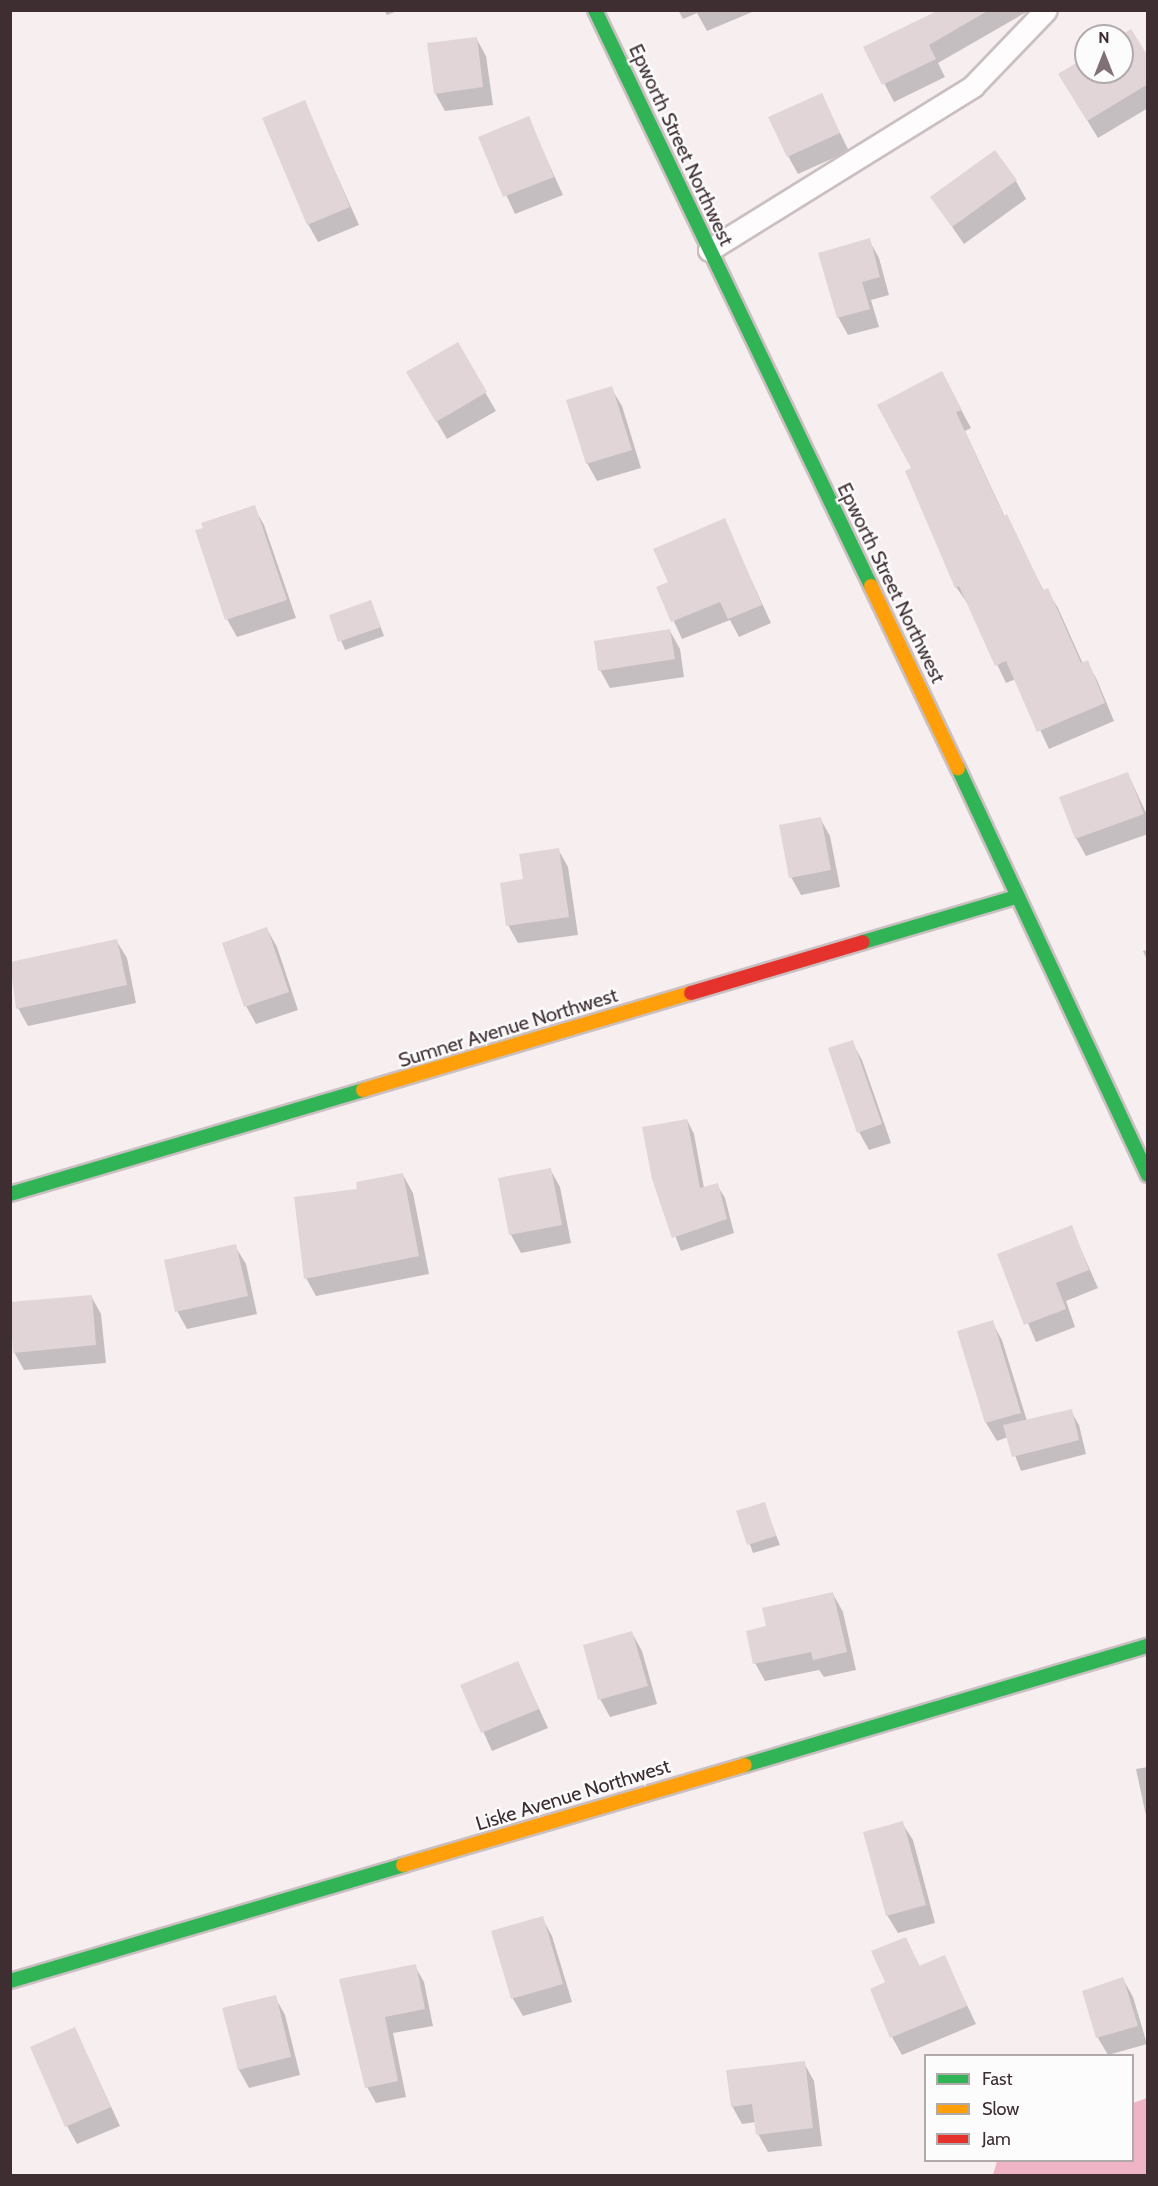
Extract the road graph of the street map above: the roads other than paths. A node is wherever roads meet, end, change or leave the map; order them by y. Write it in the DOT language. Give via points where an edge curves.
graph roads {
  1 [pos="595,10"];
  2 [pos="1046,10"];
  3 [pos="709,250"];
  4 [pos="1016,897"];
  5 [pos="1148,1175"];
  6 [pos="10,1194"];
  7 [pos="1148,1646"];
  8 [pos="10,1981"];
  1 -- 3 [label="street, Epworth Street Northwest"];
  2 -- 3 [label="lane" via="973,86"];
  3 -- 4 [label="street, Epworth Street Northwest" via="944,737"];
  4 -- 5 [label="street, Epworth Street Northwest"];
  4 -- 6 [label="street, Sumner Avenue Northwest"];
  7 -- 8 [label="street, Liske Avenue Northwest"];
}
